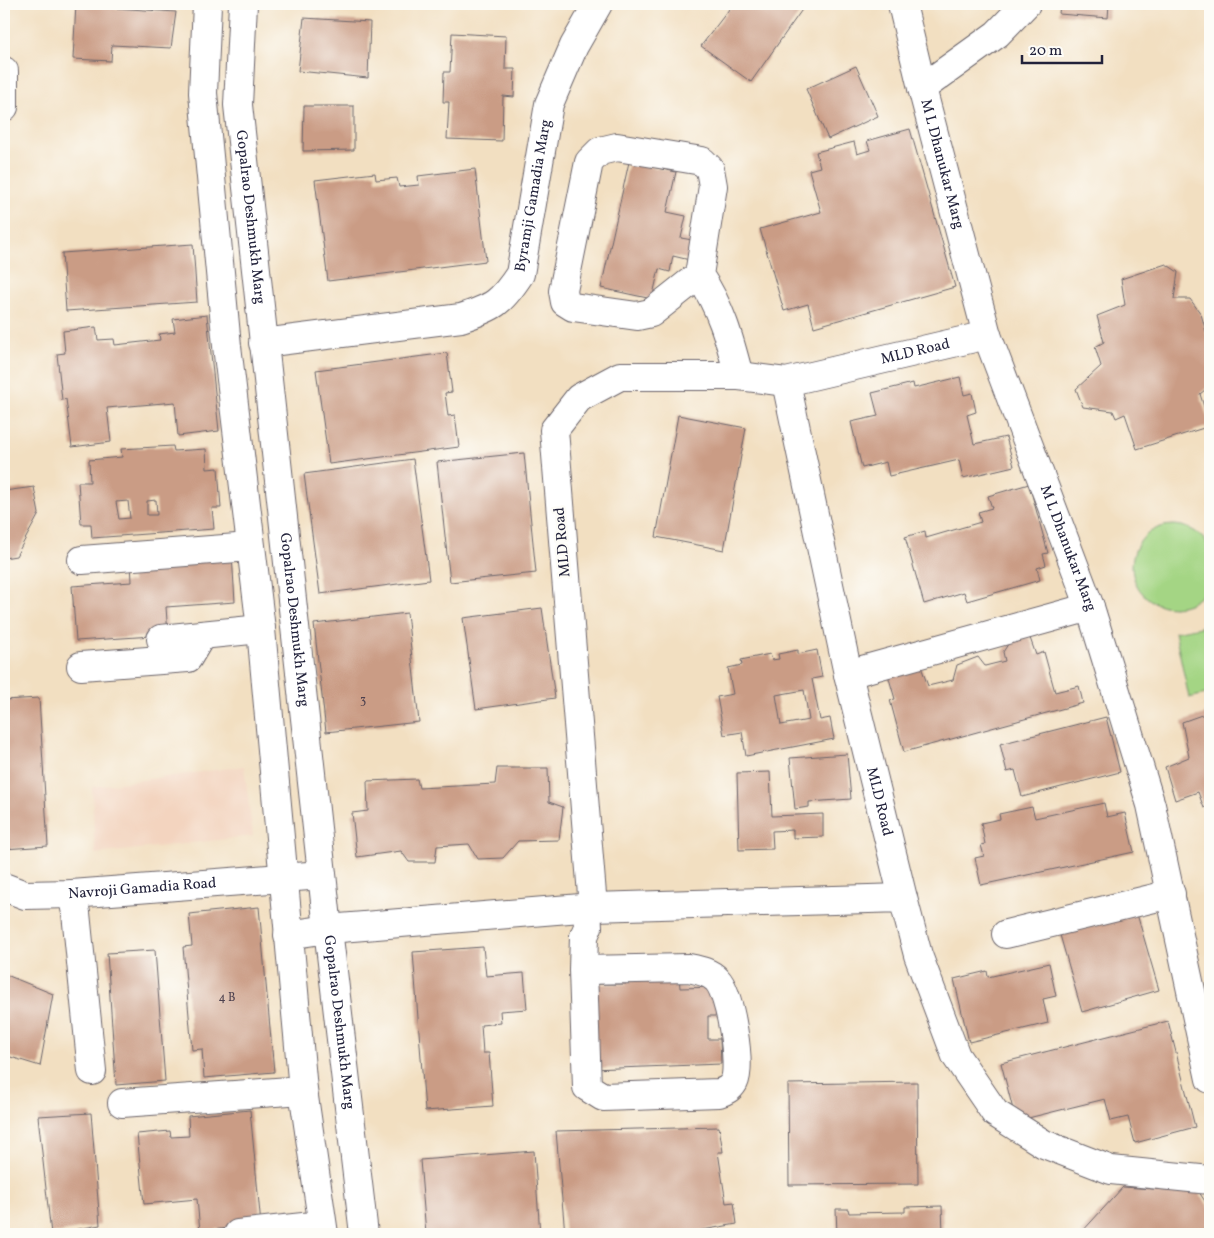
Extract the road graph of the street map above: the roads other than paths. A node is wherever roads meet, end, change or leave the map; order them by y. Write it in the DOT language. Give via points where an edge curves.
graph roads {
  1 [pos="243,4"];
  2 [pos="598,4"];
  3 [pos="1026,4"];
  4 [pos="203,7"];
  5 [pos="904,13"];
  6 [pos="4,71"];
  7 [pos="922,88"];
  8 [pos="4,107"];
  9 [pos="699,275"];
  10 [pos="987,335"];
  11 [pos="263,343"];
  12 [pos="739,376"];
  13 [pos="786,382"];
  14 [pos="250,547"];
  15 [pos="82,560"];
  16 [pos="1090,607"];
  17 [pos="261,629"];
  18 [pos="201,636"];
  19 [pos="161,639"];
  20 [pos="81,666"];
  21 [pos="848,674"];
  22 [pos="322,875"];
  23 [pos="283,878"];
  24 [pos="4,887"];
  25 [pos="72,894"];
  26 [pos="1171,894"];
  27 [pos="903,898"];
  28 [pos="586,907"];
  29 [pos="328,929"];
  30 [pos="1006,934"];
  31 [pos="288,935"];
  32 [pos="583,970"];
  33 [pos="92,1071"];
  34 [pos="1210,1080"];
  35 [pos="302,1090"];
  36 [pos="122,1103"];
  37 [pos="1210,1180"];
  38 [pos="323,1230"];
  39 [pos="238,1234"];
  40 [pos="364,1234"];
  1 -- 11 [label="street, Gopalrao Deshmukh Marg" via="238,105"];
  2 -- 11 [label="street, Byramji Gamadia Marg" via="574,46 549,104 520,274 506,295 488,309 462,318"];
  3 -- 7 [label="street" via="997,34"];
  4 -- 14 [label="street" via="203,93"];
  5 -- 7 [label="street, M L Dhanukar Marg"];
  6 -- 8 [label="street"];
  7 -- 10 [label="street, M L Dhanukar Marg"];
  9 -- 9 [label="street" via="713,186 710,169 702,161 617,147 600,151 590,162 563,291 565,302 573,307 637,316 651,313"];
  9 -- 12 [label="street" via="715,299 726,325"];
  10 -- 13 [label="street, MLD Road"];
  10 -- 16 [label="street, M L Dhanukar Marg"];
  11 -- 22 [label="street, Gopalrao Deshmukh Marg"];
  12 -- 13 [label="street, MLD Road"];
  12 -- 28 [label="street, MLD Road" via="620,376 579,398 554,430"];
  13 -- 21 [label="street, MLD Road"];
  14 -- 15 [label="street"];
  14 -- 17 [label="street"];
  16 -- 21 [label="street"];
  16 -- 26 [label="street, M L Dhanukar Marg" via="1151,804"];
  17 -- 18 [label="street"];
  17 -- 23 [label="street"];
  18 -- 19 [label="street"];
  18 -- 20 [label="street" via="188,658"];
  21 -- 27 [label="street, MLD Road"];
  22 -- 23 [label="street, Navroji Gamadia Road"];
  22 -- 29 [label="street, Gopalrao Deshmukh Marg"];
  23 -- 25 [label="street, Navroji Gamadia Road"];
  23 -- 31 [label="street"];
  24 -- 25 [label="street, Navroji Gamadia Road" via="25,895"];
  25 -- 33 [label="street"];
  26 -- 30 [label="street"];
  26 -- 34 [label="street, M L Dhanukar Marg"];
  27 -- 28 [label="street"];
  27 -- 37 [label="street, MLD Road" via="918,955 956,1056 995,1113 1044,1144 1111,1170"];
  28 -- 29 [label="street"];
  28 -- 32 [label="street, MLD Road" via="588,927 584,936"];
  29 -- 31 [label="street"];
  29 -- 40 [label="street, Gopalrao Deshmukh Marg"];
  31 -- 35 [label="street"];
  32 -- 32 [label="street, MLD Road" via="587,1087 594,1093 603,1097 728,1090 735,1078 734,1026 722,986 716,978 689,968"];
  35 -- 36 [label="street"];
  35 -- 38 [label="street"];
  38 -- 39 [label="street"];
}
